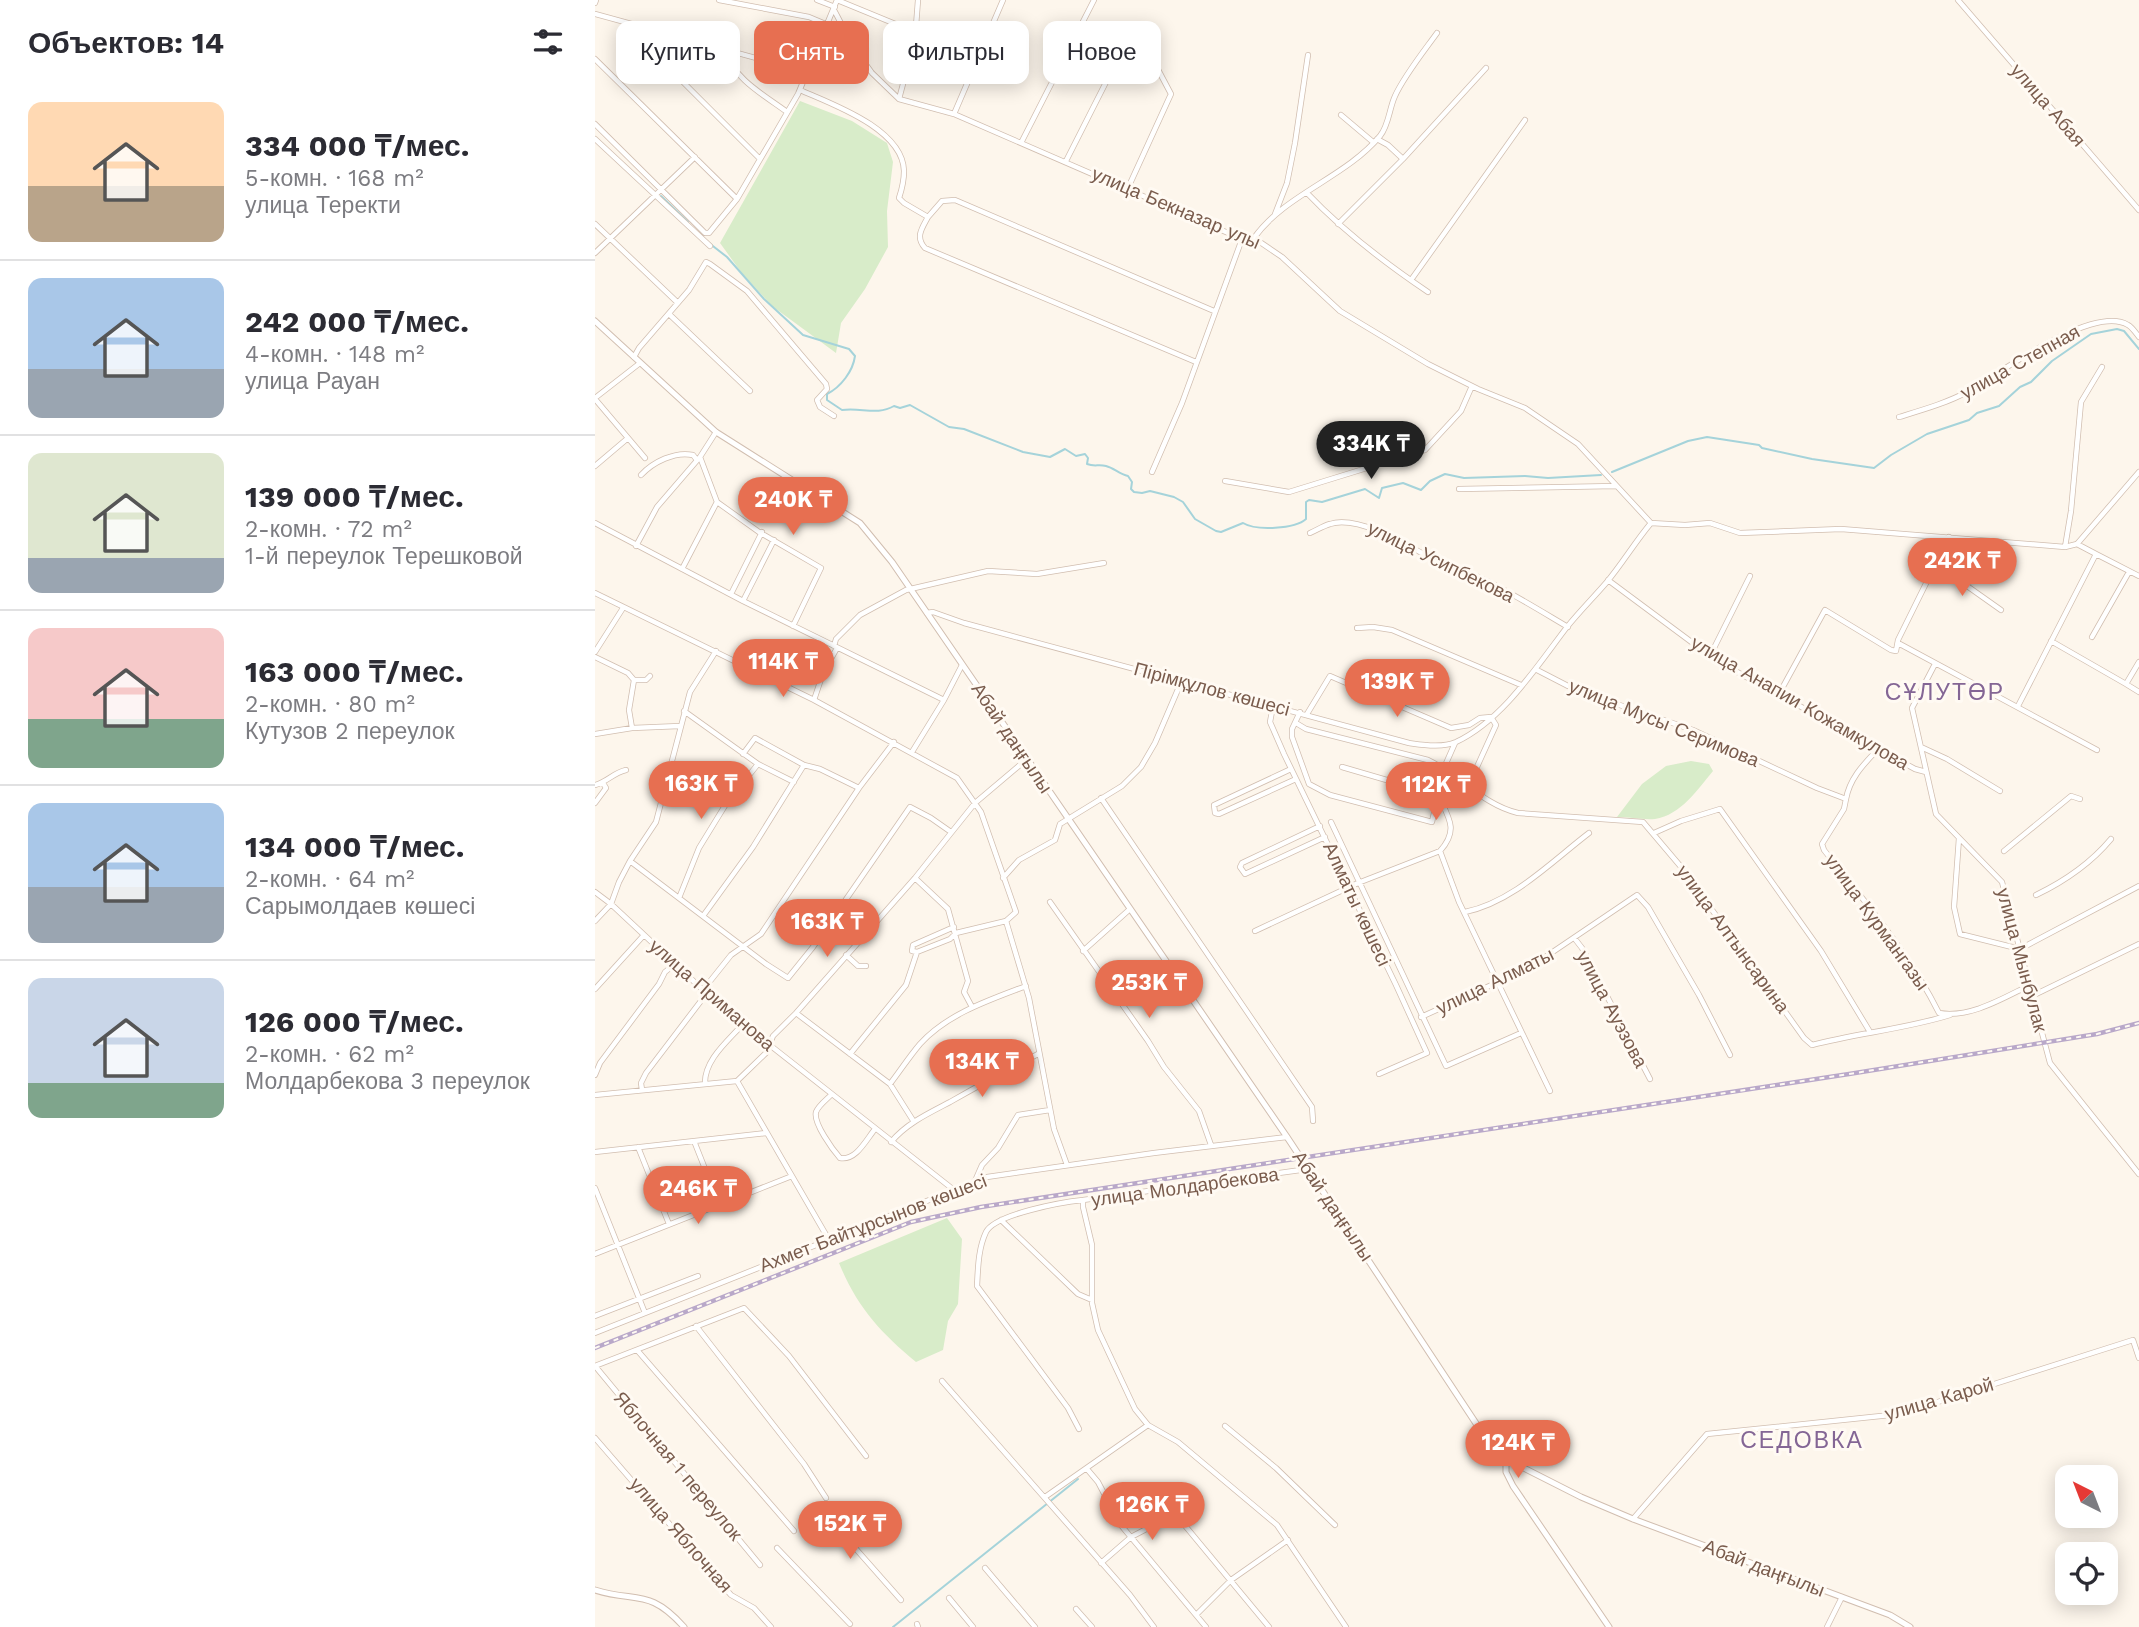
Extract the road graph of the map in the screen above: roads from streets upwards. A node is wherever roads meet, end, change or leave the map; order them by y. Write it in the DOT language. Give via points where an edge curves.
graph roads {
  1 [pos="719,0"];
  2 [pos="817,0"];
  3 [pos="837,0"];
  4 [pos="918,0"];
  5 [pos="1002,0"];
  6 [pos="1094,0"];
  7 [pos="1958,0"];
  8 [pos="726,1"];
  9 [pos="834,9"];
  10 [pos="595,14"];
  11 [pos="620,21"];
  12 [pos="818,21"];
  13 [pos="830,21"];
  14 [pos="888,21"];
  15 [pos="916,21"];
  16 [pos="1437,33"];
  17 [pos="1308,55"];
  18 [pos="595,59"];
  19 [pos="1486,68"];
  20 [pos="740,76"];
  21 [pos="685,84"];
  22 [pos="802,84"];
  23 [pos="905,84"];
  24 [pos="800,90"];
  25 [pos="899,99"];
  26 [pos="787,112"];
  27 [pos="954,114"];
  28 [pos="1341,115"];
  29 [pos="1525,120"];
  30 [pos="595,124"];
  31 [pos="595,139"];
  32 [pos="1375,141"];
  33 [pos="1021,143"];
  34 [pos="695,157"];
  35 [pos="759,158"];
  36 [pos="1403,159"];
  37 [pos="1066,161"];
  38 [pos="660,188"];
  39 [pos="1128,188"];
  40 [pos="1307,193"];
  41 [pos="655,194"];
  42 [pos="737,199"];
  43 [pos="2139,210"];
  44 [pos="1275,215"];
  45 [pos="928,217"];
  46 [pos="595,223"];
  47 [pos="1338,224"];
  48 [pos="610,237"];
  49 [pos="1254,238"];
  50 [pos="1242,239"];
  51 [pos="710,246"];
  52 [pos="595,253"];
  53 [pos="1411,280"];
  54 [pos="1428,292"];
  55 [pos="678,303"];
  56 [pos="1214,311"];
  57 [pos="669,314"];
  58 [pos="595,321"];
  59 [pos="2139,337"];
  60 [pos="634,357"];
  61 [pos="1196,362"];
  62 [pos="640,363"];
  63 [pos="2102,367"];
  64 [pos="1472,386"];
  65 [pos="750,391"];
  66 [pos="595,398"];
  67 [pos="834,416"];
  68 [pos="1899,417"];
  69 [pos="716,432"];
  70 [pos="628,438"];
  71 [pos="645,458"];
  72 [pos="698,458"];
  73 [pos="595,466"];
  74 [pos="1152,472"];
  75 [pos="2139,472"];
  76 [pos="641,475"];
  77 [pos="1225,481"];
  78 [pos="1617,486"];
  79 [pos="1459,489"];
  80 [pos="717,502"];
  81 [pos="595,523"];
  82 [pos="1651,523"];
  83 [pos="762,532"];
  84 [pos="1310,533"];
  85 [pos="1949,537"];
  86 [pos="774,540"];
  87 [pos="2077,544"];
  88 [pos="636,546"];
  89 [pos="2065,547"];
  90 [pos="2096,554"];
  91 [pos="1104,563"];
  92 [pos="682,569"];
  93 [pos="1933,569"];
  94 [pos="2129,572"];
  95 [pos="1750,576"];
  96 [pos="2139,576"];
  97 [pos="1608,580"];
  98 [pos="912,590"];
  99 [pos="595,593"];
  100 [pos="730,594"];
  101 [pos="743,601"];
  102 [pos="623,608"];
  103 [pos="2001,610"];
  104 [pos="927,613"];
  105 [pos="793,626"];
  106 [pos="1568,627"];
  107 [pos="1357,628"];
  108 [pos="2092,637"];
  109 [pos="2051,641"];
  110 [pos="1898,643"];
  111 [pos="836,647"];
  112 [pos="716,651"];
  113 [pos="595,654"];
  114 [pos="1710,656"];
  115 [pos="2139,662"];
  116 [pos="1935,664"];
  117 [pos="962,665"];
  118 [pos="1537,670"];
  119 [pos="650,676"];
  120 [pos="634,680"];
  121 [pos="1182,680"];
  122 [pos="2126,684"];
  123 [pos="1521,685"];
  124 [pos="2139,692"];
  125 [pos="1779,694"];
  126 [pos="814,700"];
  127 [pos="944,700"];
  128 [pos="1273,706"];
  129 [pos="2018,706"];
  130 [pos="684,711"];
  131 [pos="1300,712"];
  132 [pos="1307,714"];
  133 [pos="1491,717"];
  134 [pos="1296,723"];
  135 [pos="680,726"];
  136 [pos="632,728"];
  137 [pos="595,734"];
  138 [pos="894,742"];
  139 [pos="1455,743"];
  140 [pos="1920,746"];
  141 [pos="1879,748"];
  142 [pos="2097,750"];
  143 [pos="912,752"];
  144 [pos="743,754"];
  145 [pos="1027,759"];
  146 [pos="758,764"];
  147 [pos="804,765"];
  148 [pos="1342,767"];
  149 [pos="1444,768"];
  150 [pos="1291,769"];
  151 [pos="626,770"];
  152 [pos="1926,772"];
  153 [pos="1296,779"];
  154 [pos="794,782"];
  155 [pos="603,783"];
  156 [pos="1464,784"];
  157 [pos="595,785"];
  158 [pos="859,788"];
  159 [pos="2000,791"];
  160 [pos="1438,795"];
  161 [pos="1101,798"];
  162 [pos="1846,799"];
  163 [pos="2080,799"];
  164 [pos="595,803"];
  165 [pos="975,803"];
  166 [pos="1067,818"];
  167 [pos="1331,822"];
  168 [pos="1320,826"];
  169 [pos="951,832"];
  170 [pos="1589,833"];
  171 [pos="1654,833"];
  172 [pos="1325,837"];
  173 [pos="1959,838"];
  174 [pos="2111,839"];
  175 [pos="1440,851"];
  176 [pos="2004,851"];
  177 [pos="630,861"];
  178 [pos="915,878"];
  179 [pos="1003,878"];
  180 [pos="1358,883"];
  181 [pos="2139,886"];
  182 [pos="1348,887"];
  183 [pos="595,892"];
  184 [pos="2036,895"];
  185 [pos="679,898"];
  186 [pos="1050,902"];
  187 [pos="611,904"];
  188 [pos="1131,909"];
  189 [pos="1465,912"];
  190 [pos="703,916"];
  191 [pos="595,920"];
  192 [pos="1006,921"];
  193 [pos="955,930"];
  194 [pos="1255,931"];
  195 [pos="643,935"];
  196 [pos="1575,939"];
  197 [pos="2139,944"];
  198 [pos="744,947"];
  199 [pos="2020,948"];
  200 [pos="1083,951"];
  201 [pos="917,952"];
  202 [pos="846,955"];
  203 [pos="675,964"];
  204 [pos="866,966"];
  205 [pos="1498,981"];
  206 [pos="2029,983"];
  207 [pos="1026,986"];
  208 [pos="595,989"];
  209 [pos="705,992"];
  210 [pos="2032,996"];
  211 [pos="972,1007"];
  212 [pos="796,1013"];
  213 [pos="1950,1015"];
  214 [pos="1421,1017"];
  215 [pos="743,1024"];
  216 [pos="1870,1032"];
  217 [pos="1521,1033"];
  218 [pos="768,1045"];
  219 [pos="851,1054"];
  220 [pos="1038,1054"];
  221 [pos="1730,1055"];
  222 [pos="1379,1074"];
  223 [pos="595,1075"];
  224 [pos="1650,1079"];
  225 [pos="737,1081"];
  226 [pos="705,1084"];
  227 [pos="890,1084"];
  228 [pos="642,1090"];
  229 [pos="1550,1091"];
  230 [pos="595,1095"];
  231 [pos="831,1095"];
  232 [pos="1050,1110"];
  233 [pos="1313,1121"];
  234 [pos="914,1122"];
  235 [pos="875,1129"];
  236 [pos="767,1133"];
  237 [pos="1287,1137"];
  238 [pos="694,1142"];
  239 [pos="891,1142"];
  240 [pos="1211,1145"];
  241 [pos="638,1147"];
  242 [pos="595,1152"];
  243 [pos="1067,1165"];
  244 [pos="1309,1169"];
  245 [pos="2139,1174"];
  246 [pos="792,1176"];
  247 [pos="974,1182"];
  248 [pos="595,1188"];
  249 [pos="954,1191"];
  250 [pos="1083,1200"];
  251 [pos="719,1205"];
  252 [pos="1001,1220"];
  253 [pos="669,1224"];
  254 [pos="829,1240"];
  255 [pos="618,1245"];
  256 [pos="595,1254"];
  257 [pos="698,1276"];
  258 [pos="639,1299"];
  259 [pos="1092,1300"];
  260 [pos="645,1313"];
  261 [pos="595,1317"];
  262 [pos="696,1326"];
  263 [pos="595,1334"];
  264 [pos="637,1350"];
  265 [pos="2139,1357"];
  266 [pos="595,1366"];
  267 [pos="942,1381"];
  268 [pos="1148,1425"];
  269 [pos="1225,1426"];
  270 [pos="1079,1429"];
  271 [pos="595,1438"];
  272 [pos="866,1456"];
  273 [pos="1506,1459"];
  274 [pos="1087,1469"];
  275 [pos="1045,1497"];
  276 [pos="826,1499"];
  277 [pos="818,1506"];
  278 [pos="1633,1519"];
  279 [pos="1335,1525"];
  280 [pos="794,1531"];
  281 [pos="1131,1537"];
  282 [pos="1287,1540"];
  283 [pos="777,1548"];
  284 [pos="1101,1563"];
  285 [pos="760,1565"];
  286 [pos="985,1568"];
  287 [pos="1231,1580"];
  288 [pos="595,1590"];
  289 [pos="1843,1597"];
  290 [pos="949,1598"];
  291 [pos="901,1600"];
  292 [pos="1076,1609"];
  293 [pos="1196,1615"];
  294 [pos="850,1624"];
  295 [pos="684,1627"];
  296 [pos="771,1627"];
  297 [pos="973,1627"];
  298 [pos="1035,1627"];
  299 [pos="1092,1627"];
  300 [pos="1153,1627"];
  301 [pos="1206,1627"];
  302 [pos="1269,1627"];
  303 [pos="1346,1627"];
  304 [pos="1609,1627"];
  305 [pos="1827,1627"];
  306 [pos="1910,1627"];
  1 -- 8 [label="street"];
  2 -- 9 [label="street"];
  3 -- 9 [label="street"];
  3 -- 14 [label="street"];
  4 -- 15 [label="street"];
  5 -- 27 [label="street"];
  6 -- 33 [label="street"];
  7 -- 43 [label="street, улица Абая"];
  8 -- 12 [label="street"];
  9 -- 13 [label="street"];
  9 -- 25 [label="street, улица Бекназар улы" via="854,48"];
  10 -- 11 [label="street"];
  16 -- 32 [label="street" via="1401,86"];
  17 -- 44 [label="street" via="1296,143"];
  18 -- 34 [label="street"];
  19 -- 36 [label="street"];
  20 -- 26 [label="street"];
  21 -- 35 [label="street"];
  22 -- 24 [label="street"];
  23 -- 25 [label="street"];
  24 -- 26 [label="street"];
  24 -- 45 [label="street" via="887,136 898,149 904,169 899,198"];
  25 -- 27 [label="street, улица Бекназар улы"];
  26 -- 35 [label="street"];
  27 -- 33 [label="street, улица Бекназар улы"];
  28 -- 32 [label="street"];
  29 -- 53 [label="street"];
  30 -- 38 [label="street"];
  31 -- 41 [label="street"];
  32 -- 36 [label="street" via="1388,145"];
  32 -- 40 [label="street"];
  33 -- 37 [label="street, улица Бекназар улы"];
  34 -- 38 [label="street"];
  34 -- 42 [label="street"];
  35 -- 42 [label="street"];
  36 -- 47 [label="street"];
  37 -- 39 [label="street, улица Бекназар улы"];
  37 -- 39 [label="street" via="1136,28 1171,93"];
  38 -- 41 [label="street"];
  38 -- 42 [label="street" via="705,233 712,231"];
  39 -- 50 [label="street, улица Бекназар улы"];
  40 -- 44 [label="street"];
  40 -- 47 [label="street"];
  41 -- 48 [label="street"];
  41 -- 51 [label="street"];
  44 -- 49 [label="street"];
  45 -- 56 [label="street" via="942,201 955,200"];
  45 -- 61 [label="street" via="919,235 925,248"];
  46 -- 48 [label="street"];
  47 -- 53 [label="street"];
  48 -- 52 [label="street"];
  48 -- 55 [label="street"];
  49 -- 50 [label="street, улица Бекназар улы"];
  49 -- 64 [label="street, улица Бекназар улы" via="1282,257 1340,311"];
  50 -- 56 [label="street"];
  53 -- 54 [label="street"];
  55 -- 57 [label="street"];
  55 -- 67 [label="street" via="706,262 716,267 747,291 826,384 817,400"];
  56 -- 61 [label="street"];
  57 -- 60 [label="street"];
  57 -- 65 [label="street"];
  58 -- 60 [label="street, Абай даңғылы"];
  59 -- 68 [label="street, улица Степная" via="2128,324 2111,321 2083,327 1967,392"];
  60 -- 62 [label="street, Абай даңғылы"];
  61 -- 74 [label="street"];
  62 -- 66 [label="street"];
  62 -- 69 [label="street, Абай даңғылы"];
  63 -- 89 [label="street" via="2081,402"];
  64 -- 77 [label="street" via="1461,411 1425,450 1289,492"];
  64 -- 78 [label="street, улица Бекназар улы" via="1525,408 1563,434"];
  66 -- 70 [label="street"];
  69 -- 72 [label="street"];
  69 -- 98 [label="street, Абай даңғылы" via="860,523"];
  70 -- 71 [label="street"];
  70 -- 73 [label="street"];
  72 -- 76 [label="street" via="684,453 648,467"];
  72 -- 80 [label="street"];
  72 -- 88 [label="street" via="657,507"];
  75 -- 87 [label="street"];
  78 -- 79 [label="street"];
  78 -- 82 [label="street, улица Бекназар улы"];
  80 -- 83 [label="street"];
  80 -- 92 [label="street"];
  81 -- 88 [label="street"];
  82 -- 85 [label="street" via="1710,523 1740,533 1841,529"];
  82 -- 97 [label="street"];
  83 -- 86 [label="street"];
  83 -- 100 [label="street"];
  84 -- 106 [label="street, улица Усипбекова" via="1332,523 1371,527"];
  85 -- 89 [label="street"];
  85 -- 93 [label="street"];
  86 -- 101 [label="street"];
  86 -- 105 [label="street" via="821,568"];
  87 -- 89 [label="street"];
  87 -- 90 [label="street"];
  88 -- 92 [label="street"];
  90 -- 94 [label="street"];
  90 -- 109 [label="street"];
  91 -- 98 [label="street" via="1037,574 988,571"];
  92 -- 100 [label="street"];
  93 -- 103 [label="street" via="1960,581"];
  93 -- 110 [label="street"];
  94 -- 96 [label="street"];
  94 -- 108 [label="street"];
  95 -- 114 [label="street"];
  97 -- 106 [label="street"];
  97 -- 114 [label="street, улица Анапии Кожамкулова"];
  98 -- 104 [label="street, Абай даңғылы"];
  98 -- 111 [label="street" via="860,615 836,639"];
  99 -- 102 [label="street"];
  100 -- 101 [label="street"];
  101 -- 105 [label="street"];
  102 -- 112 [label="street"];
  102 -- 113 [label="street"];
  104 -- 117 [label="street, Абай даңғылы"];
  104 -- 121 [label="street, Пірімқұлов көшесі"];
  105 -- 111 [label="street"];
  106 -- 118 [label="street"];
  107 -- 123 [label="street" via="1392,630"];
  109 -- 122 [label="street"];
  109 -- 129 [label="street"];
  110 -- 116 [label="street"];
  110 -- 125 [label="street" via="1896,651 1891,650 1825,610"];
  111 -- 126 [label="street"];
  111 -- 127 [label="street"];
  112 -- 126 [label="street"];
  112 -- 130 [label="street" via="690,692"];
  113 -- 120 [label="street"];
  114 -- 125 [label="street, улица Анапии Кожамкулова"];
  115 -- 122 [label="street"];
  116 -- 129 [label="street"];
  116 -- 140 [label="street, улица Мынбулак" via="1912,708"];
  117 -- 127 [label="street"];
  117 -- 145 [label="street, Абай даңғылы"];
  118 -- 123 [label="street"];
  118 -- 162 [label="street, улица Мусы Серимова" via="1568,686 1693,730"];
  119 -- 120 [label="street"];
  120 -- 136 [label="street" via="629,710"];
  121 -- 128 [label="street, Пірімқұлов көшесі"];
  121 -- 161 [label="street" via="1141,767"];
  122 -- 124 [label="street"];
  123 -- 133 [label="street"];
  125 -- 141 [label="street, улица Анапии Кожамкулова"];
  126 -- 138 [label="street"];
  127 -- 143 [label="street"];
  128 -- 131 [label="street, Пірімқұлов көшесі"];
  128 -- 150 [label="street, Алматы көшесі" via="1270,722"];
  129 -- 142 [label="street"];
  130 -- 135 [label="street"];
  130 -- 144 [label="street"];
  131 -- 132 [label="street, Пірімқұлов көшесі"];
  131 -- 134 [label="street"];
  132 -- 133 [label="street" via="1330,676 1451,727"];
  132 -- 139 [label="street, Пірімқұлов көшесі" via="1409,743"];
  133 -- 139 [label="street"];
  133 -- 156 [label="street" via="1496,725"];
  134 -- 149 [label="street"];
  134 -- 160 [label="street" via="1292,737 1309,784 1330,795 1432,822"];
  135 -- 136 [label="street"];
  135 -- 177 [label="street" via="656,822"];
  136 -- 137 [label="street"];
  138 -- 143 [label="street"];
  138 -- 158 [label="street"];
  139 -- 149 [label="street"];
  140 -- 152 [label="street, улица Мынбулак"];
  140 -- 159 [label="street"];
  141 -- 152 [label="street, улица Анапии Кожамкулова"];
  141 -- 162 [label="street" via="1855,776"];
  143 -- 165 [label="street" via="957,778"];
  144 -- 146 [label="street"];
  144 -- 147 [label="street" via="755,738"];
  145 -- 165 [label="street"];
  145 -- 166 [label="street, Абай даңғылы"];
  146 -- 154 [label="street"];
  146 -- 185 [label="street" via="699,848"];
  147 -- 154 [label="street"];
  147 -- 158 [label="street"];
  148 -- 160 [label="street"];
  149 -- 156 [label="street"];
  149 -- 160 [label="street"];
  150 -- 153 [label="street, Алматы көшесі"];
  150 -- 153 [label="street" via="1214,805 1215,813"];
  151 -- 155 [label="street"];
  152 -- 173 [label="street, улица Мынбулак" via="1936,814"];
  153 -- 168 [label="street, Алматы көшесі"];
  154 -- 190 [label="street"];
  155 -- 157 [label="street"];
  155 -- 164 [label="street" via="606,788"];
  156 -- 171 [label="street" via="1500,809 1643,822"];
  158 -- 198 [label="street" via="761,934"];
  160 -- 175 [label="street" via="1452,827 1449,841"];
  161 -- 166 [label="street"];
  161 -- 233 [label="street" via="1312,1107"];
  162 -- 213 [label="street, улица Курмангазы" via="1822,844 1824,850 1884,925 1939,1013"];
  163 -- 176 [label="street" via="2071,796"];
  165 -- 169 [label="street"];
  165 -- 179 [label="street"];
  166 -- 179 [label="street" via="1055,840 1019,860"];
  166 -- 188 [label="street, Абай даңғылы"];
  167 -- 180 [label="street"];
  168 -- 172 [label="street, Алматы көшесі"];
  168 -- 172 [label="street" via="1240,867 1245,874"];
  169 -- 178 [label="street"];
  169 -- 198 [label="street" via="910,807 788,978"];
  170 -- 189 [label="street" via="1525,883"];
  171 -- 216 [label="street, улица Алтынсарина" via="1812,1045"];
  171 -- 216 [label="street" via="1720,809 1821,951"];
  172 -- 182 [label="street, Алматы көшесі"];
  173 -- 199 [label="street, улица Мынбулак" via="2003,882"];
  173 -- 199 [label="street" via="1954,907 1960,934"];
  174 -- 184 [label="street" via="2055,886"];
  175 -- 180 [label="street"];
  175 -- 189 [label="street"];
  177 -- 185 [label="street"];
  177 -- 187 [label="street"];
  178 -- 193 [label="street" via="948,909"];
  178 -- 202 [label="street"];
  179 -- 192 [label="street" via="1016,912"];
  180 -- 182 [label="street"];
  180 -- 214 [label="street"];
  181 -- 199 [label="street"];
  182 -- 194 [label="street"];
  182 -- 222 [label="street, Алматы көшесі" via="1427,1053"];
  183 -- 187 [label="street, улица Приманова"];
  185 -- 190 [label="street"];
  186 -- 200 [label="street"];
  187 -- 191 [label="street"];
  187 -- 195 [label="street, улица Приманова"];
  188 -- 200 [label="street"];
  188 -- 237 [label="street, Абай даңғылы"];
  189 -- 205 [label="street"];
  190 -- 198 [label="street"];
  192 -- 193 [label="street"];
  192 -- 207 [label="street"];
  193 -- 201 [label="street" via="950,939"];
  193 -- 201 [label="street" via="913,945 912,951"];
  193 -- 211 [label="street" via="968,981 964,992"];
  195 -- 203 [label="street, улица Приманова"];
  195 -- 208 [label="street"];
  196 -- 205 [label="street, улица Алматы"];
  196 -- 221 [label="street, улица Алматы" via="1637,895"];
  196 -- 224 [label="street, улица Ауэзова"];
  197 -- 210 [label="street"];
  198 -- 209 [label="street" via="731,955"];
  199 -- 206 [label="street, улица Мынбулак"];
  200 -- 240 [label="street" via="1199,1111"];
  201 -- 219 [label="street" via="906,985"];
  202 -- 204 [label="street" via="858,966"];
  202 -- 212 [label="street"];
  203 -- 209 [label="street, улица Приманова"];
  203 -- 223 [label="street"];
  205 -- 214 [label="street, улица Алматы"];
  205 -- 217 [label="street"];
  206 -- 210 [label="street, улица Мынбулак"];
  206 -- 213 [label="street" via="1999,1000"];
  207 -- 211 [label="street"];
  207 -- 220 [label="street"];
  209 -- 215 [label="street, улица Приманова"];
  209 -- 228 [label="street" via="646,1073"];
  210 -- 245 [label="street, улица Мынбулак" via="2050,1063"];
  211 -- 227 [label="street" via="930,1035"];
  212 -- 218 [label="street"];
  212 -- 219 [label="street"];
  213 -- 216 [label="street"];
  214 -- 217 [label="street" via="1445,1066"];
  215 -- 218 [label="street, улица Приманова"];
  215 -- 226 [label="street" via="711,1062"];
  217 -- 229 [label="street"];
  218 -- 225 [label="street" via="766,1053"];
  218 -- 231 [label="street, улица Приманова"];
  219 -- 227 [label="street"];
  220 -- 232 [label="street"];
  220 -- 234 [label="street"];
  225 -- 226 [label="street"];
  225 -- 236 [label="street"];
  226 -- 228 [label="street"];
  227 -- 234 [label="street"];
  228 -- 230 [label="street"];
  231 -- 235 [label="street, улица Приманова"];
  231 -- 235 [label="street" via="815,1115 840,1158 855,1154"];
  232 -- 243 [label="street"];
  232 -- 247 [label="street" via="1018,1115"];
  234 -- 239 [label="street"];
  235 -- 239 [label="street, улица Приманова"];
  236 -- 238 [label="street"];
  236 -- 246 [label="street"];
  237 -- 240 [label="street, Ахмет Байтұрсынов көшесі"];
  237 -- 244 [label="street, Абай даңғылы"];
  238 -- 241 [label="street"];
  238 -- 251 [label="street"];
  239 -- 249 [label="street, улица Приманова"];
  240 -- 243 [label="street, Ахмет Байтұрсынов көшесі"];
  241 -- 242 [label="street"];
  241 -- 253 [label="street"];
  243 -- 247 [label="street, Ахмет Байтұрсынов көшесі"];
  244 -- 250 [label="street, улица Молдарбекова"];
  244 -- 273 [label="street, Абай даңғылы" via="1483,1434"];
  246 -- 251 [label="street"];
  246 -- 254 [label="street"];
  247 -- 249 [label="street, Ахмет Байтұрсынов көшесі"];
  248 -- 255 [label="street"];
  249 -- 254 [label="street, Ахмет Байтұрсынов көшесі"];
  250 -- 252 [label="street"];
  250 -- 259 [label="street, улица Молдарбекова" via="1092,1245"];
  251 -- 253 [label="street"];
  252 -- 259 [label="street" via="1078,1294"];
  252 -- 270 [label="street" via="986,1233 977,1286"];
  253 -- 255 [label="street"];
  254 -- 260 [label="street, Ахмет Байтұрсынов көшесі"];
  255 -- 256 [label="street"];
  255 -- 258 [label="street"];
  257 -- 258 [label="street"];
  258 -- 260 [label="street"];
  258 -- 261 [label="street"];
  259 -- 268 [label="street, улица Молдарбекова" via="1098,1329 1135,1409"];
  260 -- 263 [label="street, Ахмет Байтұрсынов көшесі"];
  262 -- 264 [label="street"];
  262 -- 272 [label="street" via="747,1309"];
  262 -- 276 [label="street"];
  264 -- 266 [label="street"];
  264 -- 280 [label="street"];
  265 -- 278 [label="street, улица Карой" via="2133,1340 1900,1414 1707,1434"];
  266 -- 285 [label="street, Яблочная 1 переулок"];
  267 -- 275 [label="street"];
  268 -- 274 [label="street"];
  268 -- 282 [label="street, улица Молдарбекова" via="1178,1442 1276,1525"];
  269 -- 279 [label="street"];
  271 -- 296 [label="street, улица Яблочная" via="731,1595 754,1608"];
  273 -- 278 [label="street, Абай даңғылы"];
  273 -- 304 [label="street" via="1513,1486"];
  274 -- 275 [label="street"];
  274 -- 281 [label="street"];
  275 -- 284 [label="street"];
  277 -- 291 [label="street"];
  278 -- 289 [label="street, Абай даңғылы"];
  281 -- 284 [label="street"];
  281 -- 287 [label="street" via="1177,1516"];
  281 -- 293 [label="street"];
  282 -- 287 [label="street"];
  282 -- 303 [label="street, улица Молдарбекова"];
  283 -- 294 [label="street"];
  284 -- 300 [label="street"];
  286 -- 298 [label="street"];
  287 -- 293 [label="street"];
  287 -- 302 [label="street"];
  288 -- 295 [label="street" via="658,1603"];
  289 -- 305 [label="street"];
  289 -- 306 [label="street, Абай даңғылы"];
  290 -- 297 [label="street"];
  292 -- 299 [label="street"];
  293 -- 301 [label="street"];
}
